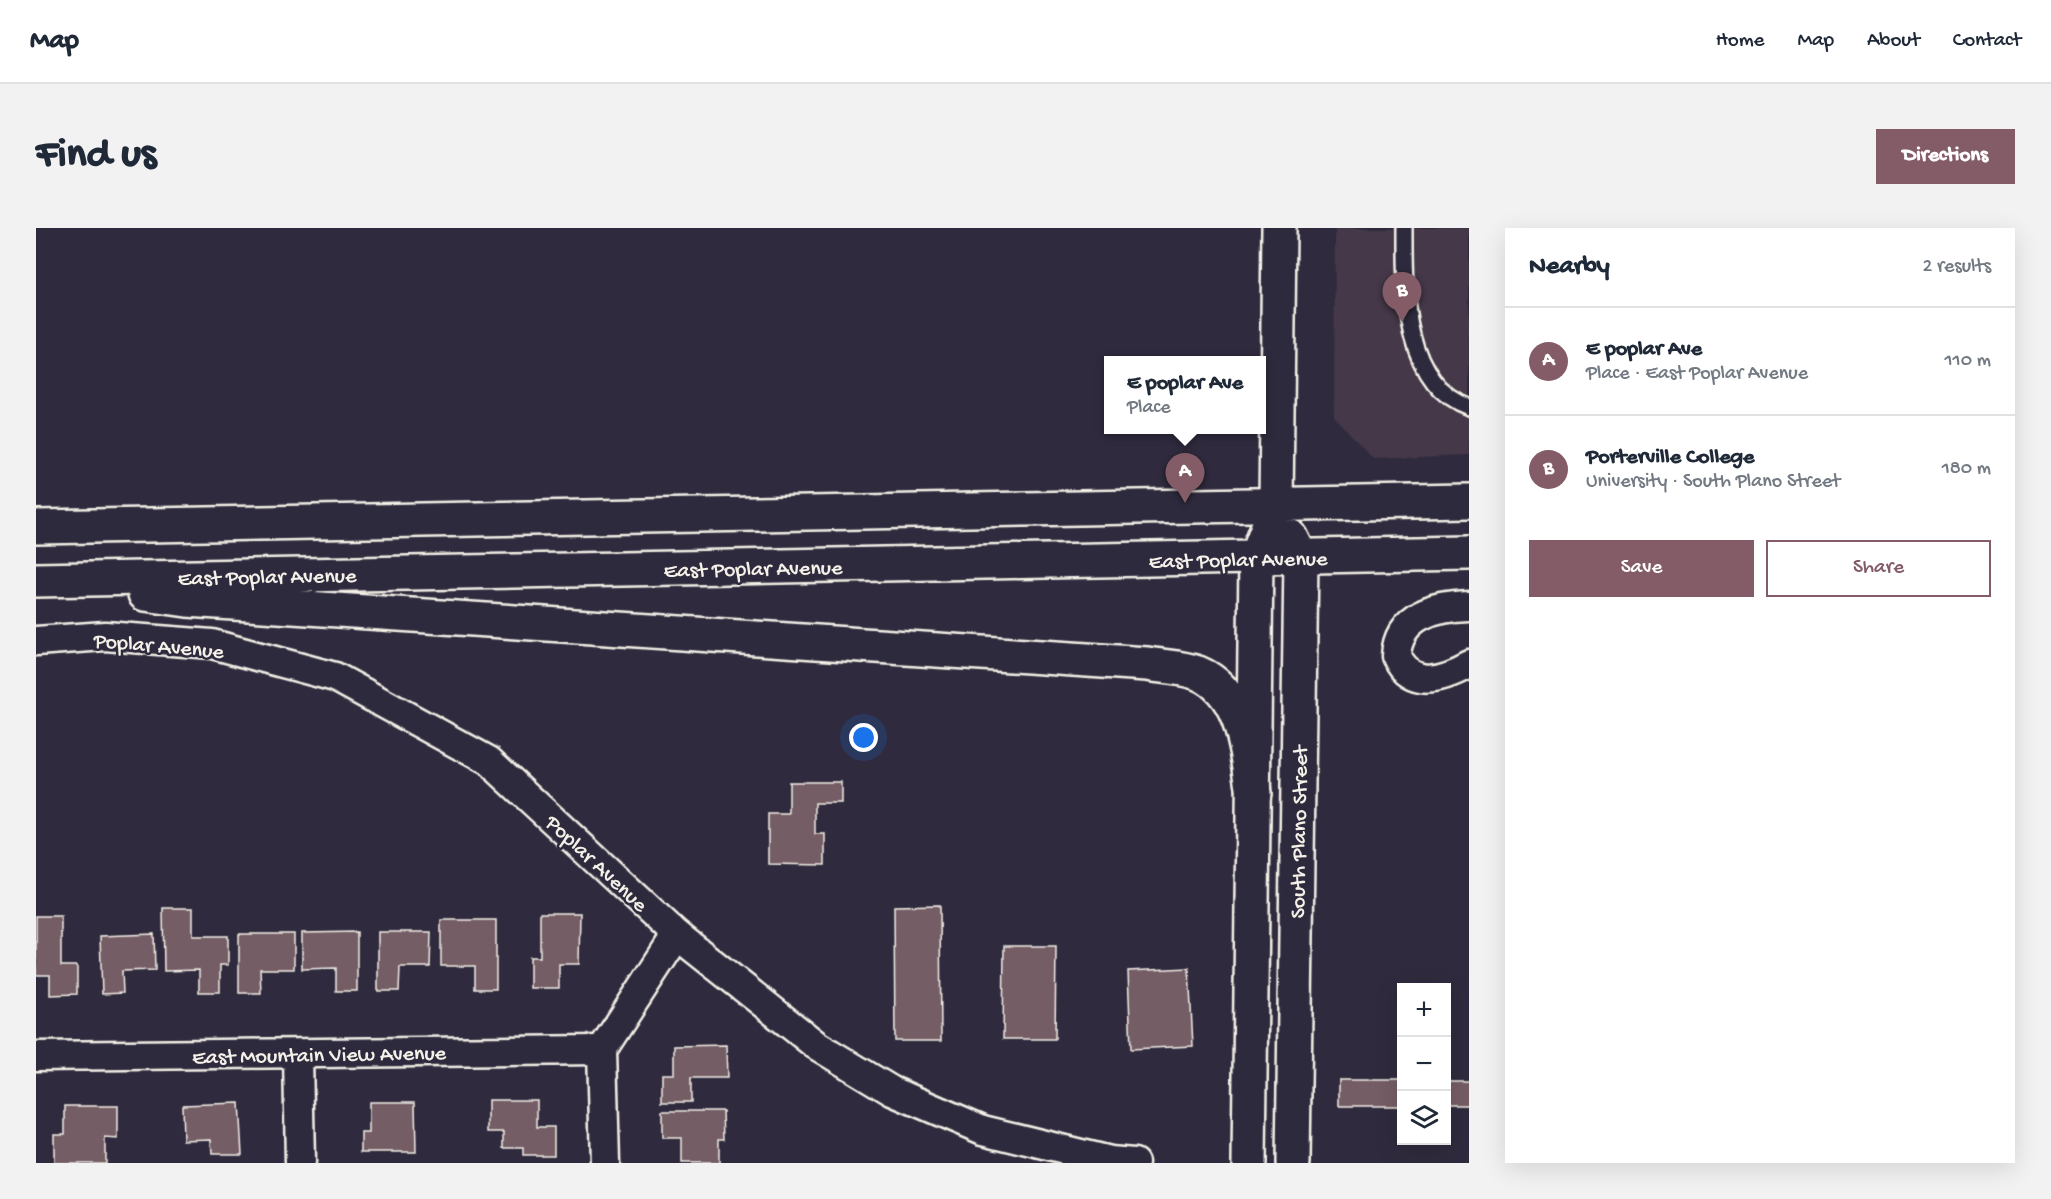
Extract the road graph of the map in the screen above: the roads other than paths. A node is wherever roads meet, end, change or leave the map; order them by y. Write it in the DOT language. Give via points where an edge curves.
graph roads {
  1 [pos="1279,228"];
  2 [pos="1404,228"];
  3 [pos="1469,407"];
  4 [pos="1469,501"];
  5 [pos="1276,506"];
  6 [pos="36,527"];
  7 [pos="1469,553"];
  8 [pos="1301,557"];
  9 [pos="1256,558"];
  10 [pos="36,580"];
  11 [pos="1469,606"];
  12 [pos="36,641"];
  13 [pos="1469,664"];
  14 [pos="1254,793"];
  15 [pos="677,935"];
  16 [pos="602,1050"];
  17 [pos="298,1054"];
  18 [pos="36,1056"];
  19 [pos="300,1163"];
  20 [pos="605,1163"];
  21 [pos="1134,1163"];
  22 [pos="1249,1163"];
  23 [pos="1293,1163"];
  1 -- 5 [label="main road, South Plano Street"];
  2 -- 3 [label="lane" via="1404,281 1413,342 1431,376"];
  4 -- 5 [label="main road"];
  5 -- 6 [label="main road"];
  5 -- 8 [label="main road, South Plano Street"];
  5 -- 9 [label="main road, South Plano Street"];
  7 -- 8 [label="main road, East Poplar Avenue"];
  8 -- 9 [label="main road, East Poplar Avenue"];
  8 -- 23 [label="main road, South Plano Street"];
  9 -- 10 [label="main road, East Poplar Avenue"];
  9 -- 14 [label="main road, South Plano Street"];
  10 -- 14 [label="main road" via="187,600 1185,669 1200,674 1228,697 1241,723"];
  11 -- 13 [label="street" via="1437,608 1416,619 1403,630 1396,656 1406,672 1417,678 1452,674"];
  12 -- 15 [label="street, Poplar Avenue" via="105,636 212,644 335,677 489,761"];
  14 -- 22 [label="main road, South Plano Street"];
  15 -- 16 [label="street"];
  15 -- 21 [label="street, Poplar Avenue" via="816,1045 892,1091 983,1130 1110,1161"];
  16 -- 17 [label="street, East Mountain View Avenue"];
  16 -- 20 [label="street"];
  17 -- 18 [label="street, East Mountain View Avenue"];
  17 -- 19 [label="street"];
}
